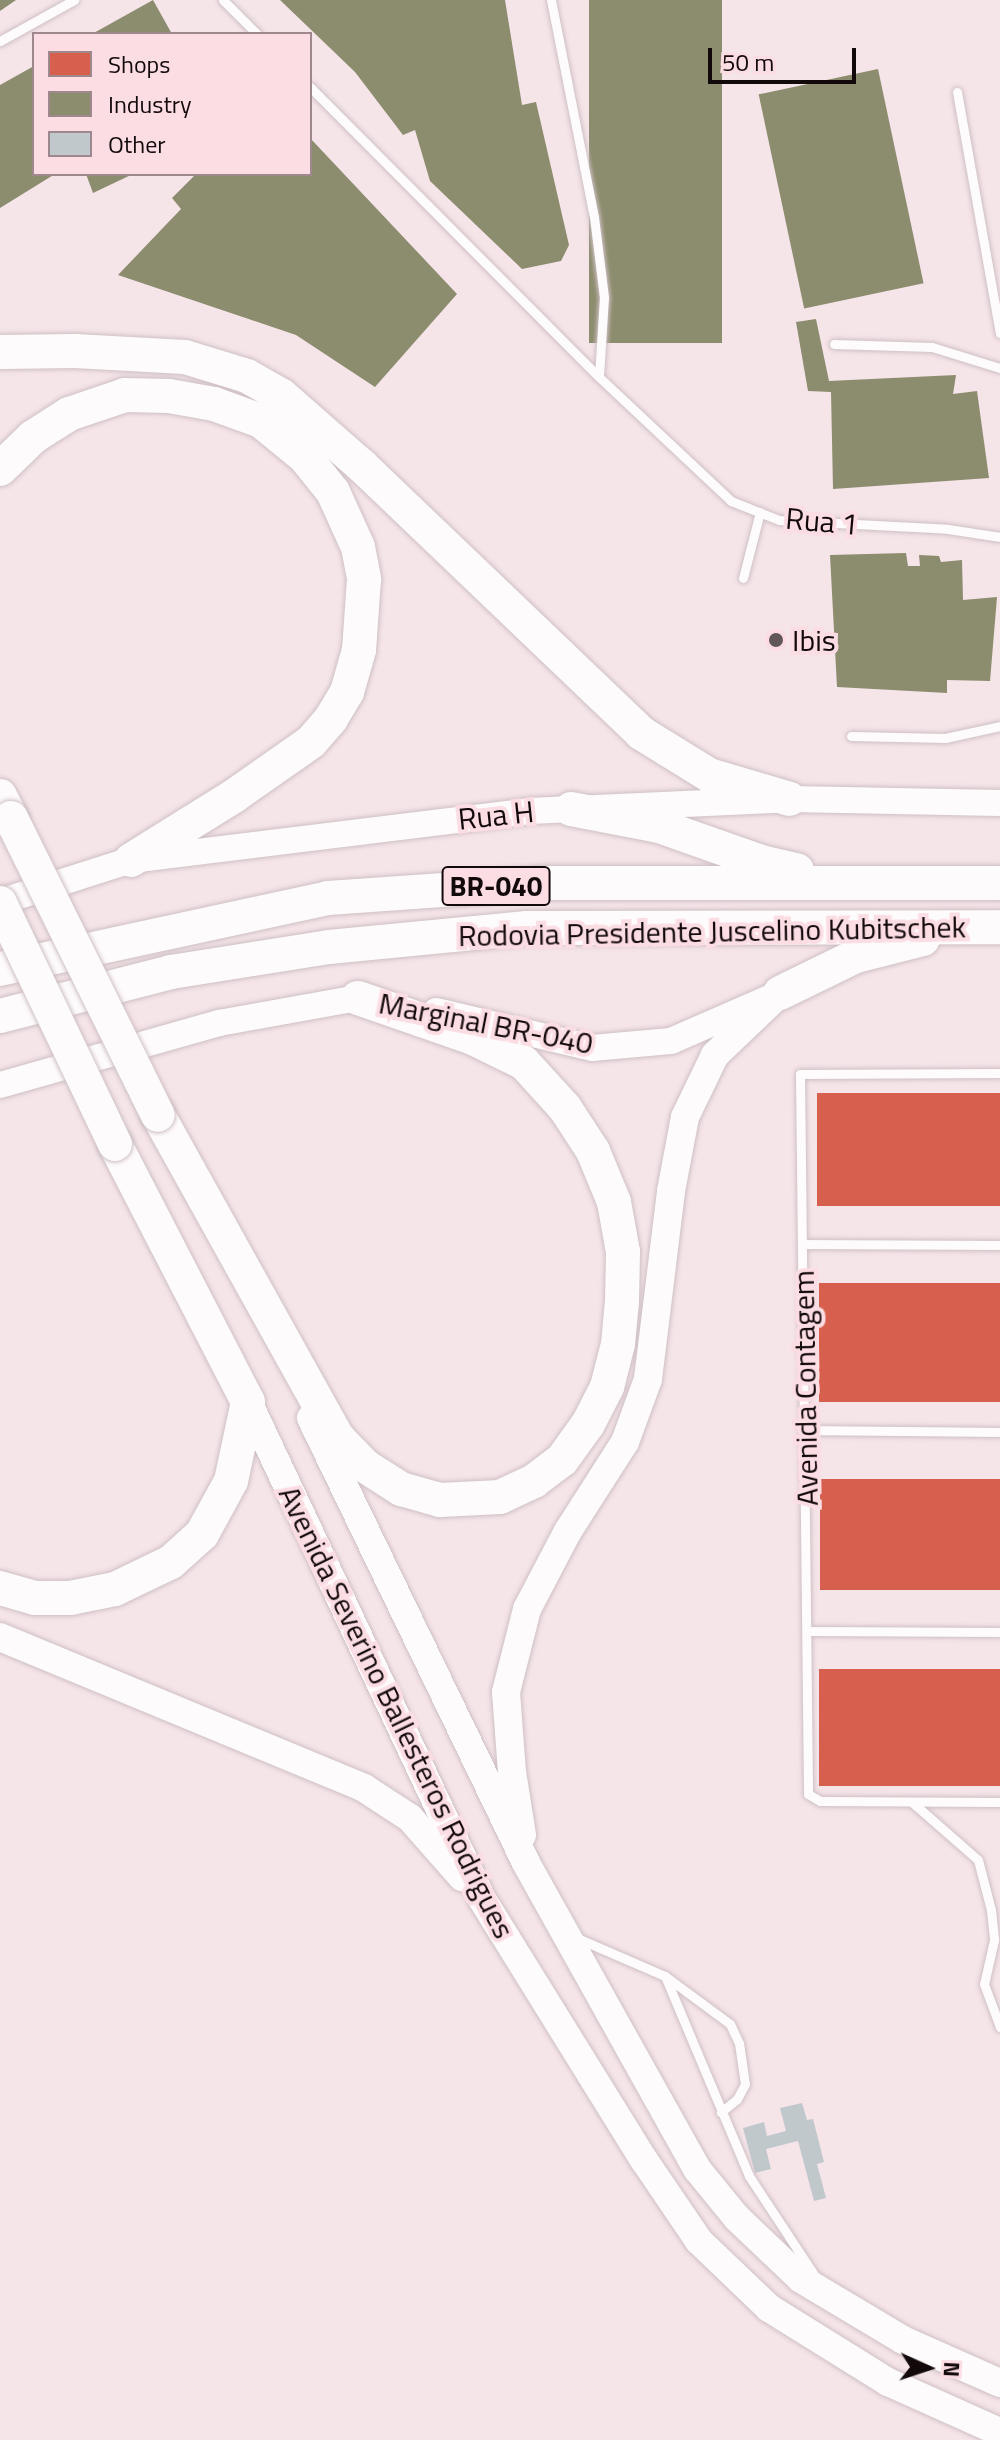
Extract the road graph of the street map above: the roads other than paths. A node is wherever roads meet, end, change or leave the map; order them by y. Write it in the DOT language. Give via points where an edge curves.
graph roads {
  1 [pos="74,0"];
  2 [pos="223,0"];
  3 [pos="551,0"];
  4 [pos="255,32"];
  5 [pos="0,41"];
  6 [pos="312,89"];
  7 [pos="957,92"];
  8 [pos="1000,333"];
  9 [pos="834,344"];
  10 [pos="0,352"];
  11 [pos="1000,368"];
  12 [pos="599,377"];
  13 [pos="0,469"];
  14 [pos="760,512"];
  15 [pos="1000,537"];
  16 [pos="743,578"];
  17 [pos="1000,726"];
  18 [pos="851,736"];
  19 [pos="790,799"];
  20 [pos="1000,803"];
  21 [pos="6,807"];
  22 [pos="571,809"];
  23 [pos="131,860"];
  24 [pos="852,883"];
  25 [pos="1000,883"];
  26 [pos="0,902"];
  27 [pos="985,927"];
  28 [pos="0,969"];
  29 [pos="780,993"];
  30 [pos="358,998"];
  31 [pos="0,1016"];
  32 [pos="1000,1073"];
  33 [pos="0,1085"];
  34 [pos="215,1220"];
  35 [pos="803,1244"];
  36 [pos="1000,1245"];
  37 [pos="248,1402"];
  38 [pos="804,1430"];
  39 [pos="1000,1432"];
  40 [pos="0,1588"];
  41 [pos="808,1631"];
  42 [pos="1000,1632"];
  43 [pos="0,1637"];
  44 [pos="1000,1802"];
  45 [pos="913,1803"];
  46 [pos="526,1863"];
  47 [pos="482,1899"];
  48 [pos="996,1909"];
  49 [pos="564,1932"];
  50 [pos="665,1976"];
  51 [pos="1000,2027"];
  52 [pos="721,2112"];
  53 [pos="828,2296"];
  54 [pos="1000,2383"];
  55 [pos="1000,2432"];
  1 -- 5 [label="lane"];
  2 -- 4 [label="lane"];
  3 -- 12 [label="lane" via="604,297"];
  6 -- 12 [label="lane, Rua 1"];
  7 -- 8 [label="lane"];
  9 -- 11 [label="lane" via="932,347"];
  10 -- 19 [label="highway" via="185,357 247,376 282,396 362,466 641,733 709,775"];
  12 -- 14 [label="lane, Rua 1" via="731,501"];
  13 -- 23 [label="highway" via="33,437 69,414 125,395 214,404 261,421 305,457 333,492 358,547 364,579 359,650 347,692 331,719 311,742"];
  14 -- 15 [label="lane, Rua 1" via="779,520"];
  14 -- 16 [label="lane"];
  17 -- 18 [label="lane" via="945,738"];
  19 -- 20 [label="main road, Rua H"];
  19 -- 22 [label="main road, Rua H"];
  21 -- 34 [label="highway, Avenida Severino Ballesteros Rodrigues, bridge"];
  22 -- 23 [label="main road, Rua H"];
  22 -- 24 [label="highway" via="659,826 761,862"];
  23 -- 26 [label="main road, Rua H"];
  24 -- 25 [label="highway, Rodovia Presidente Juscelino Kubitschek / BR-040"];
  24 -- 28 [label="highway, Rodovia Presidente Juscelino Kubitschek / BR-040" via="540,883 328,898"];
  26 -- 37 [label="highway, Avenida Severino Ballesteros Rodrigues, bridge" via="115,1144"];
  27 -- 29 [label="highway" via="856,956"];
  27 -- 31 [label="highway, Rodovia Presidente Juscelino Kubitschek / BR-040" via="527,928 329,947 171,972"];
  29 -- 30 [label="main road, Marginal BR-040" via="671,1041 592,1048 424,1008"];
  29 -- 46 [label="main road" via="715,1055 685,1117 648,1379 625,1442 568,1531 527,1609 506,1692"];
  30 -- 33 [label="main road, Marginal BR-040" via="219,1023"];
  30 -- 34 [label="highway" via="473,1038 524,1063 565,1108 593,1151 614,1202 623,1252 618,1344 607,1387 588,1424 562,1460 500,1497 440,1500 401,1489 365,1466 337,1437"];
  32 -- 35 [label="lane, Avenida Contagem" via="800,1074"];
  34 -- 46 [label="main road, Avenida Severino Ballesteros Rodrigues"];
  35 -- 36 [label="lane"];
  35 -- 38 [label="lane, Avenida Contagem"];
  37 -- 40 [label="highway" via="220,1507 202,1534 171,1562 115,1589 70,1598 35,1598"];
  37 -- 47 [label="main road, Avenida Severino Ballesteros Rodrigues"];
  38 -- 39 [label="lane"];
  38 -- 41 [label="lane, Avenida Contagem"];
  41 -- 42 [label="lane"];
  41 -- 45 [label="lane, Avenida Contagem" via="808,1794 820,1801"];
  43 -- 47 [label="main road" via="364,1788 410,1818"];
  44 -- 45 [label="lane, Avenida Contagem"];
  45 -- 48 [label="lane" via="978,1860"];
  46 -- 49 [label="main road, Avenida Severino Ballesteros Rodrigues"];
  47 -- 55 [label="main road, Avenida Severino Ballesteros Rodrigues" via="699,2241 769,2308 888,2382"];
  48 -- 51 [label="lane" via="984,1984"];
  49 -- 50 [label="lane"];
  49 -- 53 [label="main road, Avenida Severino Ballesteros Rodrigues" via="697,2169 737,2218 801,2279"];
  50 -- 52 [label="lane"];
  50 -- 52 [label="lane" via="730,2024 739,2043 745,2084"];
  52 -- 53 [label="lane" via="749,2176"];
  53 -- 54 [label="main road, Avenida Severino Ballesteros Rodrigues" via="903,2340"];
}
